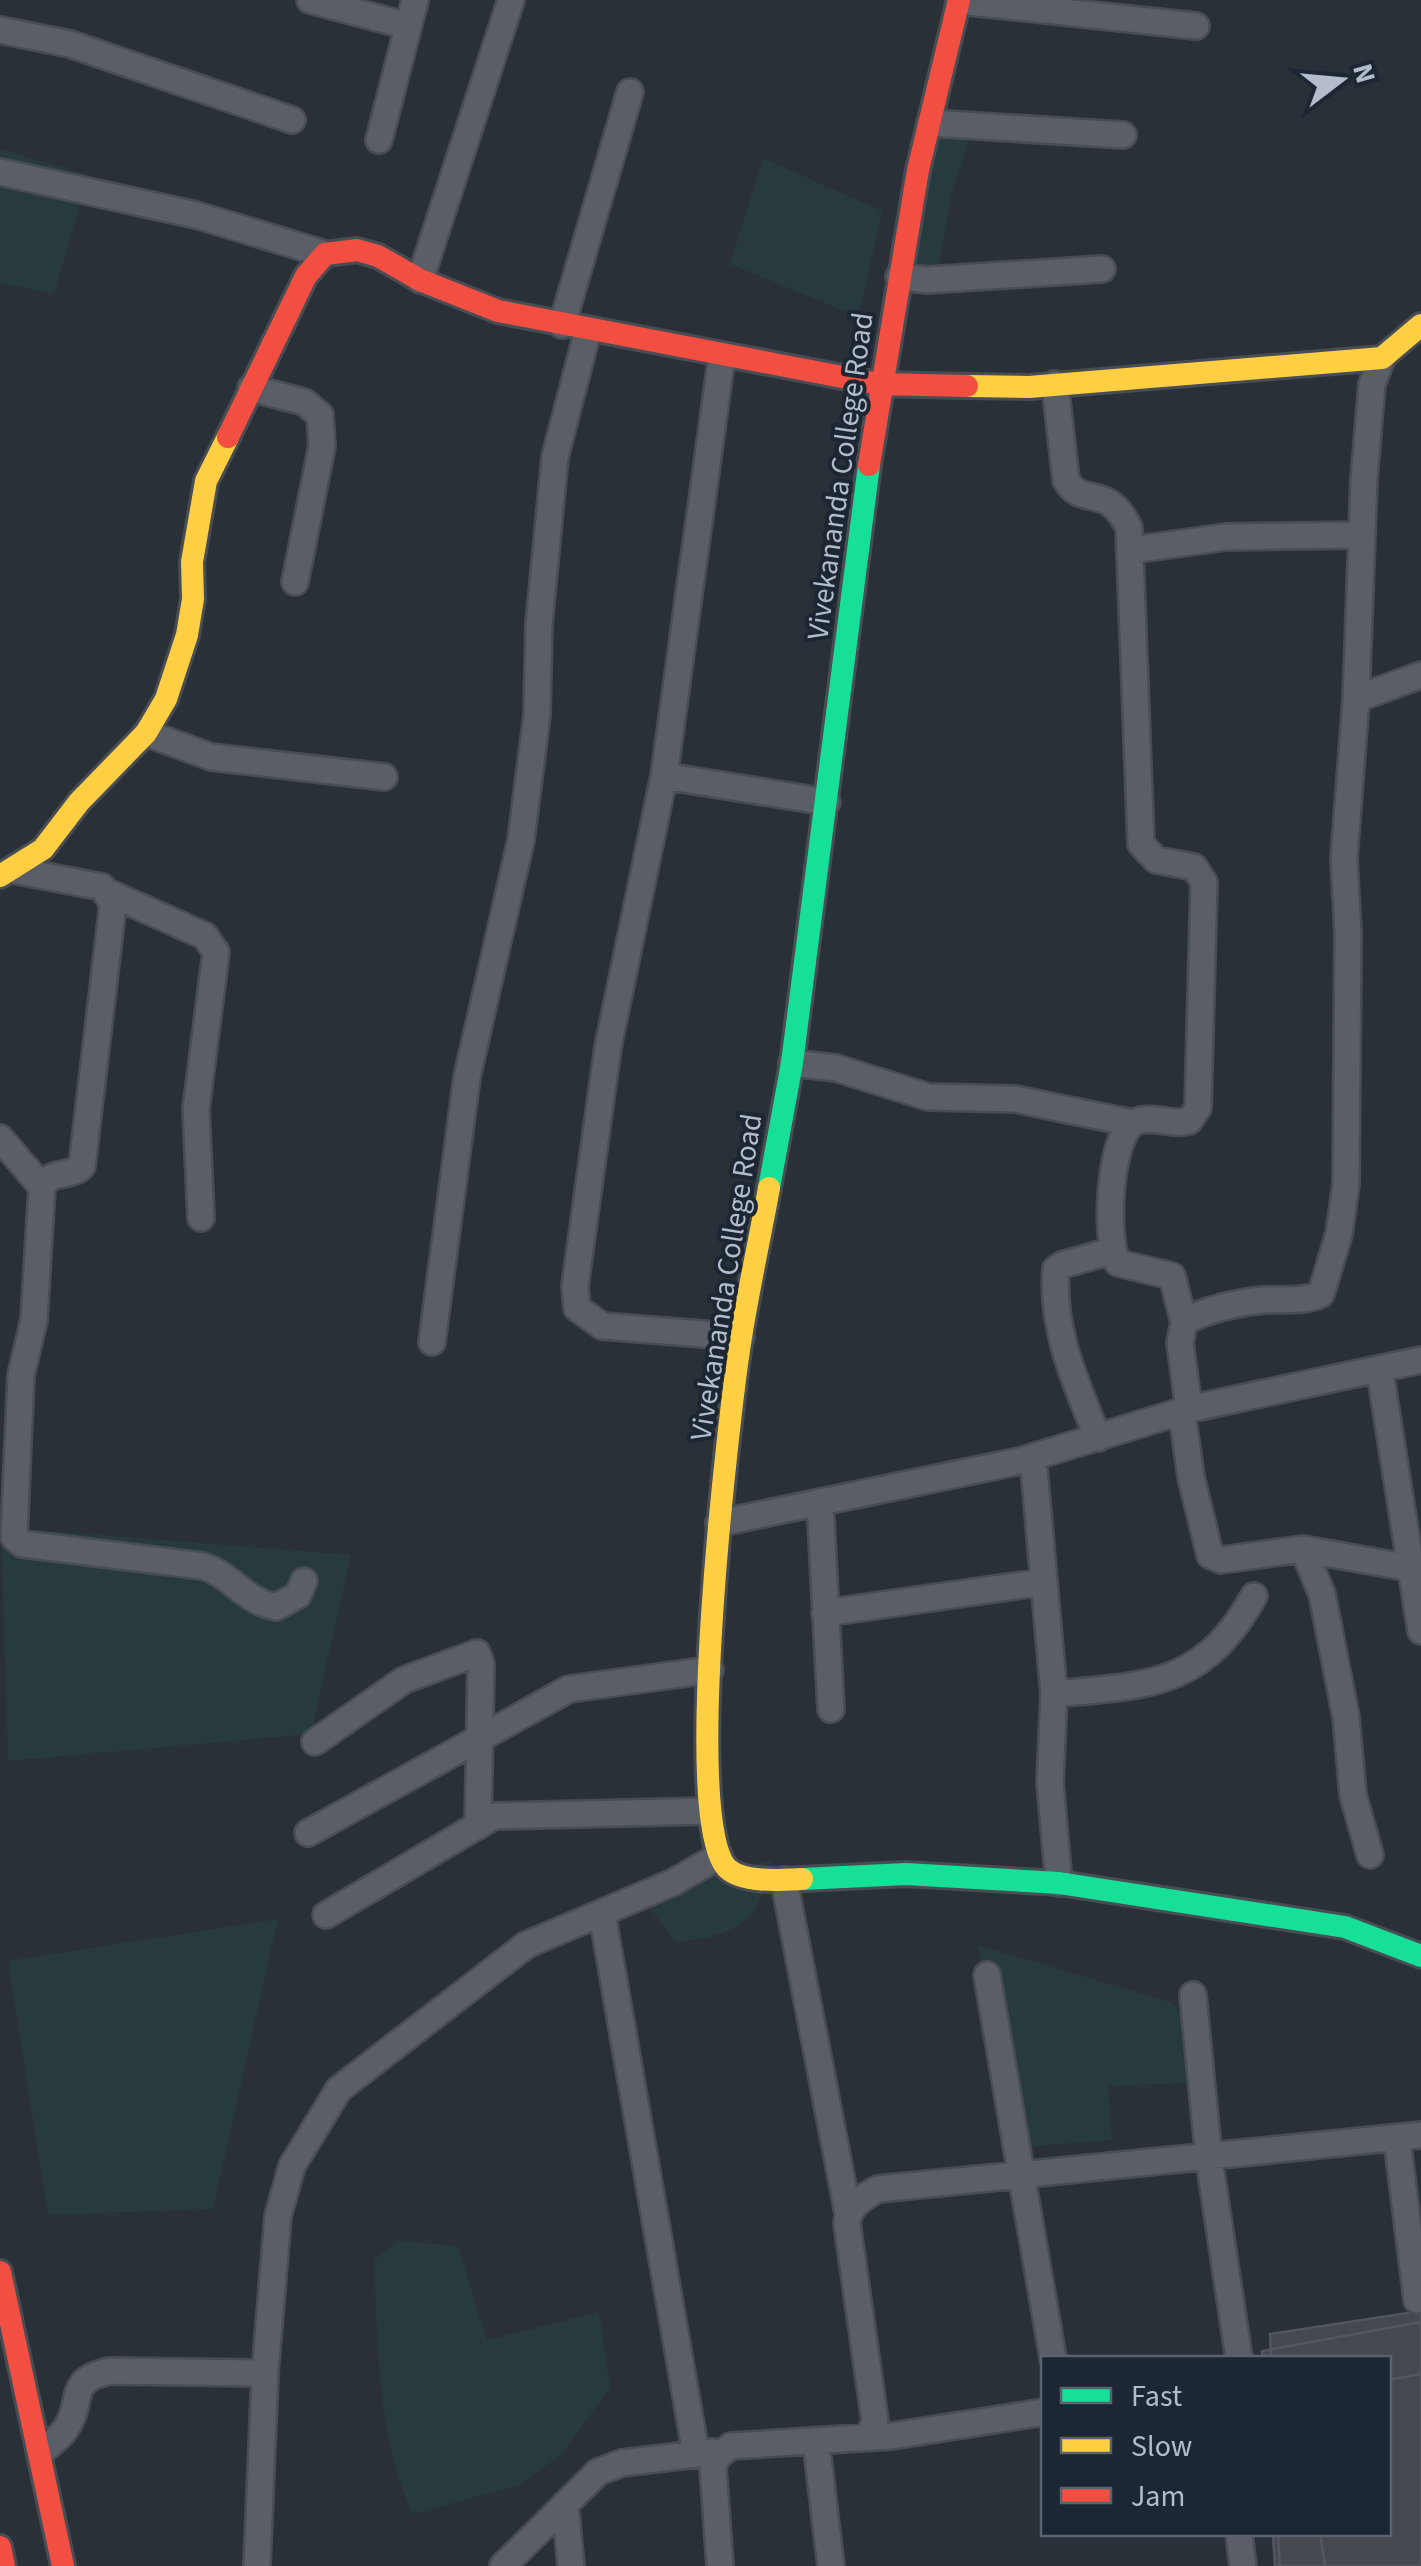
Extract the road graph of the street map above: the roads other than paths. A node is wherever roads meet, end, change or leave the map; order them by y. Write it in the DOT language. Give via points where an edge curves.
graph roads {
  1 [pos="310,0"];
  2 [pos="415,0"];
  3 [pos="511,0"];
  4 [pos="959,0"];
  5 [pos="408,26"];
  6 [pos="1196,26"];
  7 [pos="0,30"];
  8 [pos="630,92"];
  9 [pos="292,120"];
  10 [pos="930,123"];
  11 [pos="1123,135"];
  12 [pos="379,140"];
  13 [pos="0,172"];
  14 [pos="324,254"];
  15 [pos="1102,269"];
  16 [pos="899,277"];
  17 [pos="420,280"];
  18 [pos="1421,324"];
  19 [pos="562,325"];
  20 [pos="588,330"];
  21 [pos="722,354"];
  22 [pos="1382,358"];
  23 [pos="880,384"];
  24 [pos="1055,384"];
  25 [pos="251,388"];
  26 [pos="1362,535"];
  27 [pos="1132,550"];
  28 [pos="295,582"];
  29 [pos="1421,675"];
  30 [pos="1356,699"];
  31 [pos="146,733"];
  32 [pos="384,776"];
  33 [pos="664,776"];
  34 [pos="827,802"];
  35 [pos="6,873"];
  36 [pos="109,893"];
  37 [pos="792,1063"];
  38 [pos="1132,1123"];
  39 [pos="0,1138"];
  40 [pos="42,1187"];
  41 [pos="201,1218"];
  42 [pos="1111,1251"];
  43 [pos="1184,1322"];
  44 [pos="741,1337"];
  45 [pos="432,1342"];
  46 [pos="1421,1360"];
  47 [pos="1380,1372"];
  48 [pos="1186,1411"];
  49 [pos="1098,1438"];
  50 [pos="1033,1457"];
  51 [pos="820,1502"];
  52 [pos="719,1523"];
  53 [pos="1302,1549"];
  54 [pos="1416,1567"];
  55 [pos="304,1581"];
  56 [pos="1044,1582"];
  57 [pos="1254,1596"];
  58 [pos="826,1613"];
  59 [pos="1421,1631"];
  60 [pos="710,1670"];
  61 [pos="1054,1694"];
  62 [pos="830,1710"];
  63 [pos="481,1738"];
  64 [pos="314,1742"];
  65 [pos="710,1811"];
  66 [pos="478,1826"];
  67 [pos="308,1833"];
  68 [pos="1370,1855"];
  69 [pos="719,1856"];
  70 [pos="784,1880"];
  71 [pos="1059,1883"];
  72 [pos="602,1913"];
  73 [pos="326,1915"];
  74 [pos="1421,1956"];
  75 [pos="987,1975"];
  76 [pos="1193,1995"];
  77 [pos="1409,2137"];
  78 [pos="1209,2159"];
  79 [pos="1022,2176"];
  80 [pos="848,2213"];
  81 [pos="0,2272"];
  82 [pos="1417,2300"];
  83 [pos="1053,2356"];
  84 [pos="1239,2356"];
  85 [pos="265,2374"];
  86 [pos="1041,2412"];
  87 [pos="870,2434"];
  88 [pos="816,2442"];
  89 [pos="722,2451"];
  90 [pos="42,2452"];
  91 [pos="696,2454"];
  92 [pos="565,2504"];
  93 [pos="1239,2536"];
  94 [pos="0,2547"];
  95 [pos="4,2566"];
  96 [pos="63,2566"];
  97 [pos="257,2566"];
  98 [pos="503,2566"];
  99 [pos="571,2566"];
  100 [pos="720,2566"];
  101 [pos="832,2566"];
  102 [pos="1243,2566"];
  1 -- 5 [label="street"];
  2 -- 5 [label="street"];
  3 -- 17 [label="street"];
  4 -- 6 [label="street"];
  4 -- 10 [label="main road, Vivekananda College Road"];
  5 -- 12 [label="street"];
  7 -- 9 [label="street" via="70,44"];
  8 -- 19 [label="street"];
  10 -- 11 [label="street"];
  10 -- 16 [label="main road, Vivekananda College Road"];
  13 -- 14 [label="street" via="196,215"];
  14 -- 17 [label="main road" via="357,250"];
  14 -- 25 [label="main road" via="306,276"];
  15 -- 16 [label="street"];
  16 -- 23 [label="main road, Vivekananda College Road"];
  17 -- 19 [label="main road" via="470,303"];
  18 -- 22 [label="main road"];
  19 -- 20 [label="main road"];
  20 -- 21 [label="main road"];
  20 -- 45 [label="street" via="555,458 521,840 467,1077"];
  21 -- 23 [label="main road"];
  21 -- 33 [label="street"];
  22 -- 24 [label="main road"];
  22 -- 26 [label="street" via="1372,384"];
  23 -- 24 [label="main road"];
  23 -- 34 [label="main road, Vivekananda College Road"];
  24 -- 27 [label="street" via="1066,480 1081,494 1116,504 1130,528"];
  25 -- 28 [label="street" via="304,402 320,415 322,446"];
  25 -- 31 [label="main road" via="206,481 180,666"];
  26 -- 27 [label="street" via="1226,538"];
  26 -- 30 [label="street"];
  27 -- 38 [label="street" via="1141,844 1156,860 1194,867 1204,882 1198,1108 1180,1124 1146,1118"];
  29 -- 30 [label="street"];
  30 -- 43 [label="street" via="1343,878 1346,1184 1326,1281 1309,1300 1260,1300"];
  31 -- 32 [label="street" via="211,756"];
  31 -- 35 [label="main road" via="43,849"];
  33 -- 34 [label="street"];
  33 -- 44 [label="street" via="608,1047 577,1308 602,1326"];
  34 -- 37 [label="main road, Vivekananda College Road"];
  35 -- 36 [label="street" via="88,882"];
  36 -- 40 [label="street" via="86,1154 77,1172 51,1176"];
  36 -- 41 [label="street" via="205,936 216,952 196,1109"];
  37 -- 38 [label="street" via="836,1068 928,1097 1015,1099"];
  37 -- 44 [label="main road, Vivekananda College Road"];
  38 -- 42 [label="street" via="1123,1134 1111,1193"];
  39 -- 40 [label="street"];
  40 -- 55 [label="street" via="34,1320 21,1374 17,1542 203,1566 252,1601 276,1607 298,1595"];
  42 -- 43 [label="street" via="1118,1263 1172,1276"];
  42 -- 49 [label="street" via="1062,1265 1055,1282 1065,1353"];
  43 -- 48 [label="street"];
  44 -- 52 [label="main road, Vivekananda College Road"];
  46 -- 47 [label="street"];
  47 -- 48 [label="street"];
  47 -- 54 [label="street"];
  48 -- 49 [label="street"];
  48 -- 53 [label="street" via="1191,1477 1210,1554 1221,1560"];
  49 -- 50 [label="street"];
  50 -- 51 [label="street"];
  50 -- 56 [label="street"];
  51 -- 52 [label="street"];
  51 -- 58 [label="street"];
  52 -- 60 [label="main road, Vivekananda College Road"];
  53 -- 54 [label="street"];
  53 -- 68 [label="street" via="1322,1594 1346,1716 1353,1795"];
  54 -- 59 [label="street"];
  56 -- 58 [label="street"];
  56 -- 61 [label="street"];
  57 -- 61 [label="street" via="1226,1642 1188,1671 1146,1684"];
  58 -- 62 [label="street"];
  60 -- 63 [label="street" via="569,1690"];
  60 -- 65 [label="main road, Vivekananda College Road"];
  61 -- 71 [label="street" via="1050,1783"];
  63 -- 64 [label="street" via="481,1656 472,1653 404,1680"];
  63 -- 66 [label="street"];
  63 -- 67 [label="street"];
  65 -- 66 [label="street" via="494,1816"];
  65 -- 69 [label="main road, Vivekananda College Road"];
  66 -- 73 [label="street"];
  69 -- 70 [label="main road" via="738,1876"];
  69 -- 72 [label="street"];
  70 -- 71 [label="main road" via="906,1874"];
  70 -- 80 [label="street"];
  71 -- 74 [label="main road" via="1345,1927"];
  72 -- 85 [label="street" via="526,1945 339,2089 322,2112 284,2185"];
  72 -- 91 [label="street"];
  75 -- 79 [label="street"];
  76 -- 78 [label="street"];
  77 -- 78 [label="street"];
  77 -- 82 [label="street"];
  78 -- 79 [label="street"];
  78 -- 84 [label="street"];
  79 -- 80 [label="street" via="878,2189"];
  79 -- 83 [label="street"];
  80 -- 87 [label="street" via="875,2421"];
  81 -- 90 [label="main road"];
  85 -- 90 [label="street" via="88,2376 65,2430"];
  85 -- 97 [label="street"];
  86 -- 87 [label="street"];
  87 -- 88 [label="street"];
  88 -- 89 [label="street"];
  88 -- 101 [label="street"];
  89 -- 91 [label="street"];
  89 -- 100 [label="street" via="713,2467"];
  90 -- 96 [label="main road"];
  91 -- 92 [label="street" via="608,2467"];
  92 -- 98 [label="street"];
  92 -- 99 [label="street"];
  93 -- 102 [label="street"];
  94 -- 95 [label="main road"];
}
